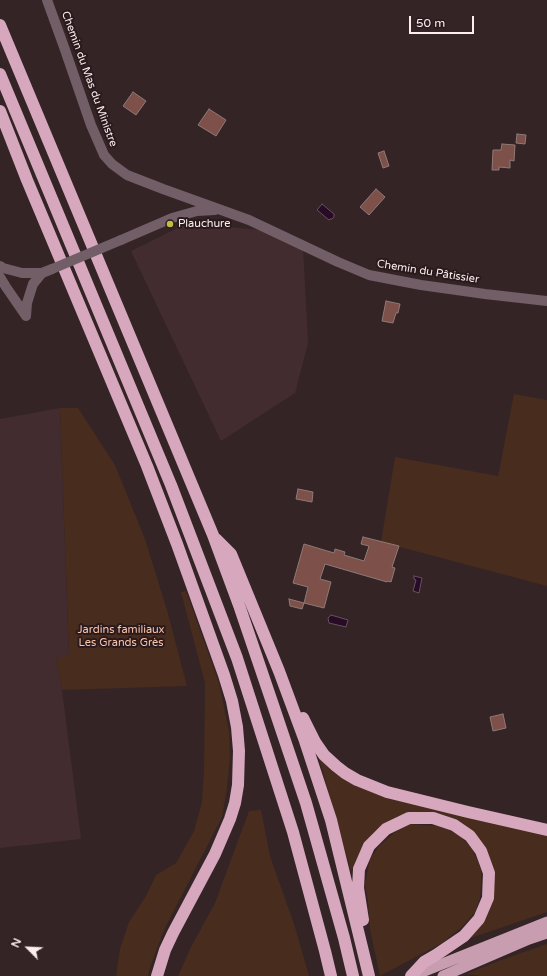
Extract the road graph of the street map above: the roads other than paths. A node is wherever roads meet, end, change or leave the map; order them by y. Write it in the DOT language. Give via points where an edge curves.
graph roads {
  1 [pos="47,0"];
  2 [pos="0,25"];
  3 [pos="0,74"];
  4 [pos="0,111"];
  5 [pos="222,210"];
  6 [pos="0,266"];
  7 [pos="42,274"];
  8 [pos="0,276"];
  9 [pos="547,301"];
  10 [pos="213,535"];
  11 [pos="279,671"];
  12 [pos="547,830"];
  13 [pos="547,922"];
  14 [pos="547,933"];
  15 [pos="364,953"];
  16 [pos="157,976"];
  17 [pos="331,976"];
  18 [pos="353,976"];
  19 [pos="369,976"];
  20 [pos="411,976"];
  21 [pos="443,976"];
  1 -- 5 [label="street, Chemin du Mas du Ministre" via="91,125 108,160 127,175"];
  2 -- 10 [label="highway"];
  3 -- 17 [label="highway" via="171,485 237,658 293,832"];
  4 -- 16 [label="highway" via="147,466 224,675 237,726 238,785 230,819 215,854 165,950"];
  5 -- 7 [label="street, bridge" via="197,211 172,218"];
  5 -- 9 [label="street, Chemin du Pâtissier" via="369,275 421,285"];
  6 -- 7 [label="street" via="22,273"];
  7 -- 8 [label="street" via="33,284 26,316"];
  10 -- 11 [label="highway" via="231,554"];
  10 -- 18 [label="highway" via="306,803"];
  11 -- 12 [label="highway" via="289,686 315,742 324,755 345,773 387,792"];
  11 -- 15 [label="highway" via="331,820"];
  13 -- 20 [label="highway"];
  14 -- 21 [label="highway"];
  15 -- 19 [label="highway"];
  15 -- 20 [label="highway" via="366,938 358,888 359,869 369,846 386,829 409,818 433,818 454,825 470,836 481,851 489,873 488,898 479,919 464,936 424,962"];
}
